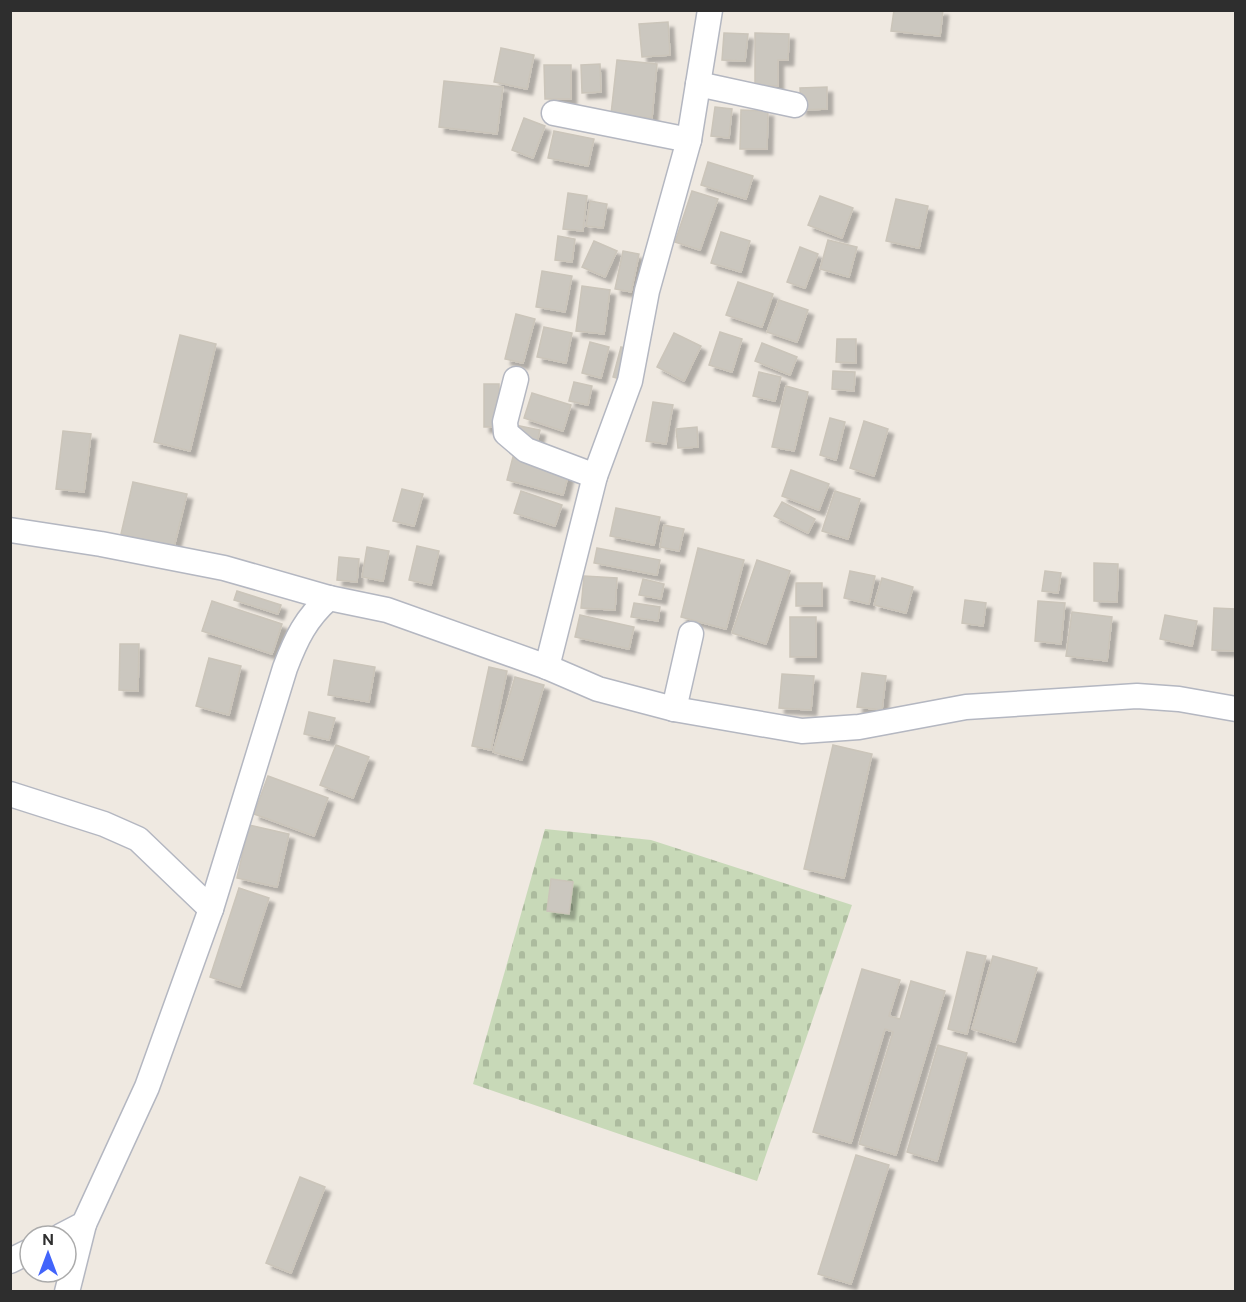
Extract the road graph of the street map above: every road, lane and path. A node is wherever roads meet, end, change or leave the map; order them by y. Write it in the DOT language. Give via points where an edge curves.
graph roads {
  1 [pos="710,10"];
  2 [pos="698,84"];
  3 [pos="795,105"];
  4 [pos="554,113"];
  5 [pos="689,140"];
  6 [pos="516,379"];
  7 [pos="595,476"];
  8 [pos="10,530"];
  9 [pos="329,598"];
  10 [pos="691,634"];
  11 [pos="547,667"];
  12 [pos="674,709"];
  13 [pos="1236,709"];
  14 [pos="10,794"];
  15 [pos="212,909"];
  16 [pos="84,1224"];
  17 [pos="78,1227"];
  18 [pos="67,1292"];
  1 -- 2 [label="street"];
  2 -- 3 [label="street"];
  2 -- 5 [label="street"];
  4 -- 5 [label="street"];
  5 -- 7 [label="street" via="647,291 630,381"];
  6 -- 7 [label="street" via="504,422 506,433 526,450"];
  7 -- 11 [label="street"];
  8 -- 9 [label="street" via="224,568"];
  9 -- 11 [label="street" via="387,610"];
  9 -- 15 [label="street" via="312,613 285,668"];
  10 -- 12 [label="street"];
  11 -- 12 [label="street" via="598,689"];
  12 -- 13 [label="street" via="802,731 859,727 966,707 1137,696"];
  14 -- 15 [label="street" via="138,839"];
  15 -- 16 [label="street" via="147,1087"];
  16 -- 17 [label="street"];
  16 -- 18 [label="street"];
}
